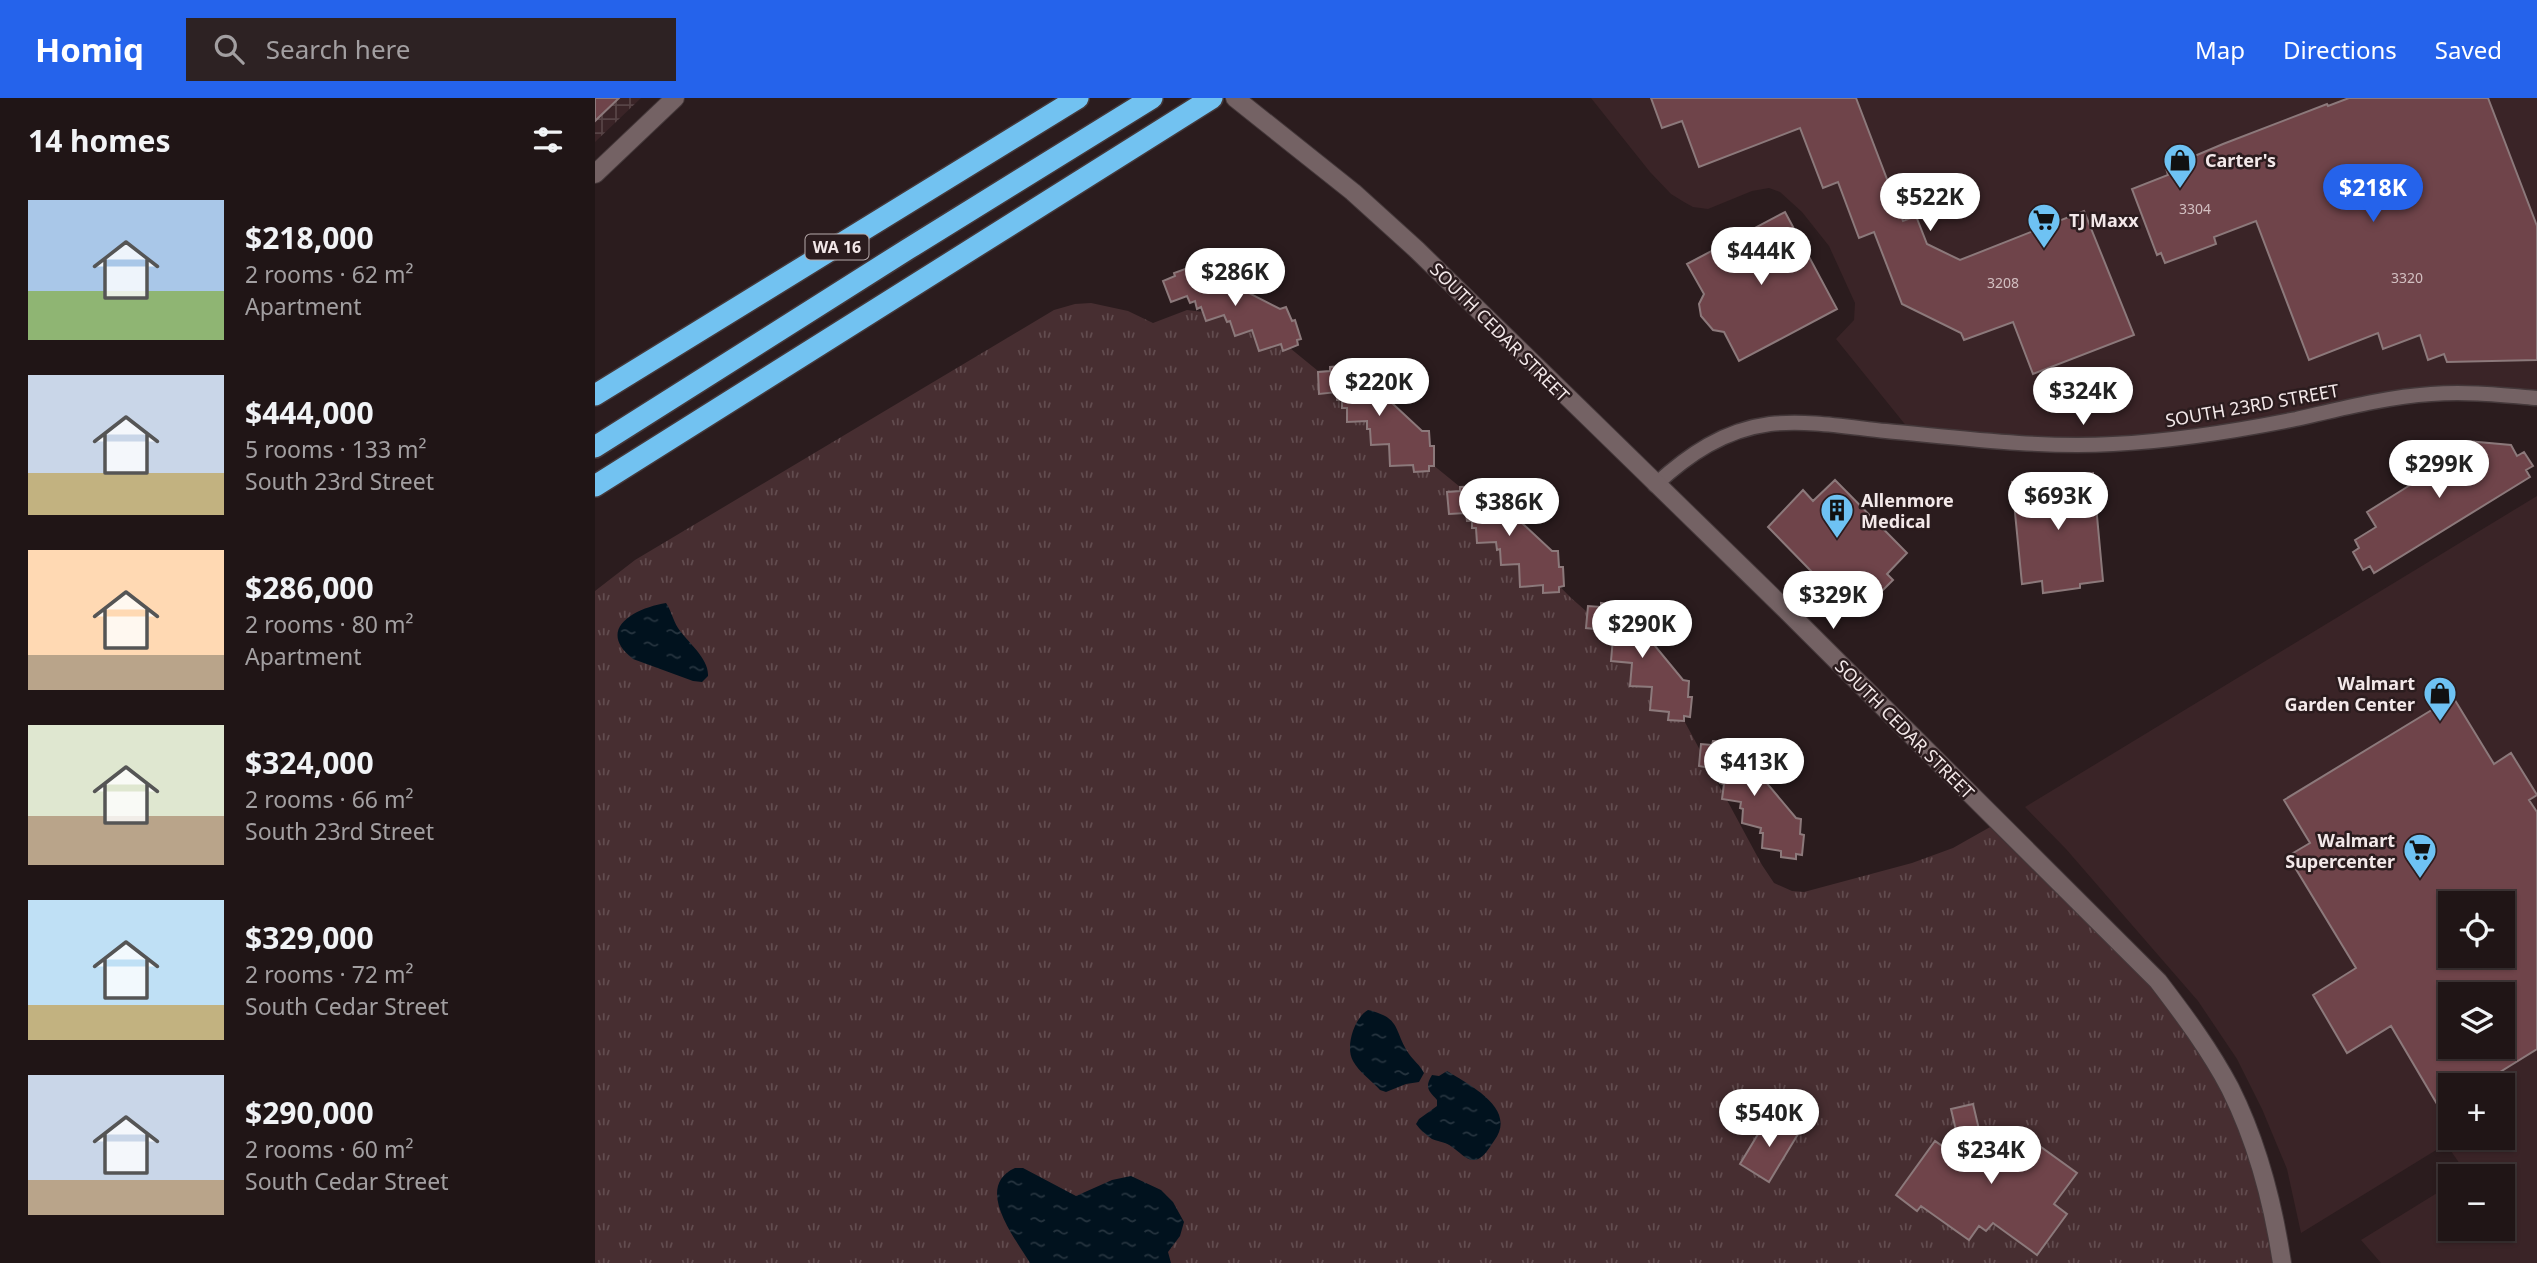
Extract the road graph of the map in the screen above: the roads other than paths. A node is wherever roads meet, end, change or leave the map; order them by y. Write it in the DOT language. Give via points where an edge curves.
graph roads {
  1 [pos="675,98"];
  2 [pos="1078,98"];
  3 [pos="1152,98"];
  4 [pos="1212,98"];
  5 [pos="1235,98"];
  6 [pos="595,174"];
  7 [pos="595,395"];
  8 [pos="2537,398"];
  9 [pos="595,447"];
  10 [pos="627,468"];
  11 [pos="1655,485"];
  12 [pos="595,486"];
  13 [pos="595,494"];
  14 [pos="2282,1263"];
  1 -- 6 [label="main road"];
  2 -- 7 [label="highway, WA 16"];
  3 -- 9 [label="highway"];
  4 -- 10 [label="highway"];
  5 -- 11 [label="main road, SOUTH CEDAR STREET" via="1417,250"];
  8 -- 11 [label="street, SOUTH 23RD STREET" via="2431,394 2266,425 2112,444 2059,445 1816,423 1770,424 1727,435 1700,448"];
  10 -- 12 [label="highway"];
  10 -- 13 [label="highway"];
  11 -- 14 [label="main road, SOUTH CEDAR STREET" via="2158,981 2203,1042 2230,1090 2264,1176"];
}
